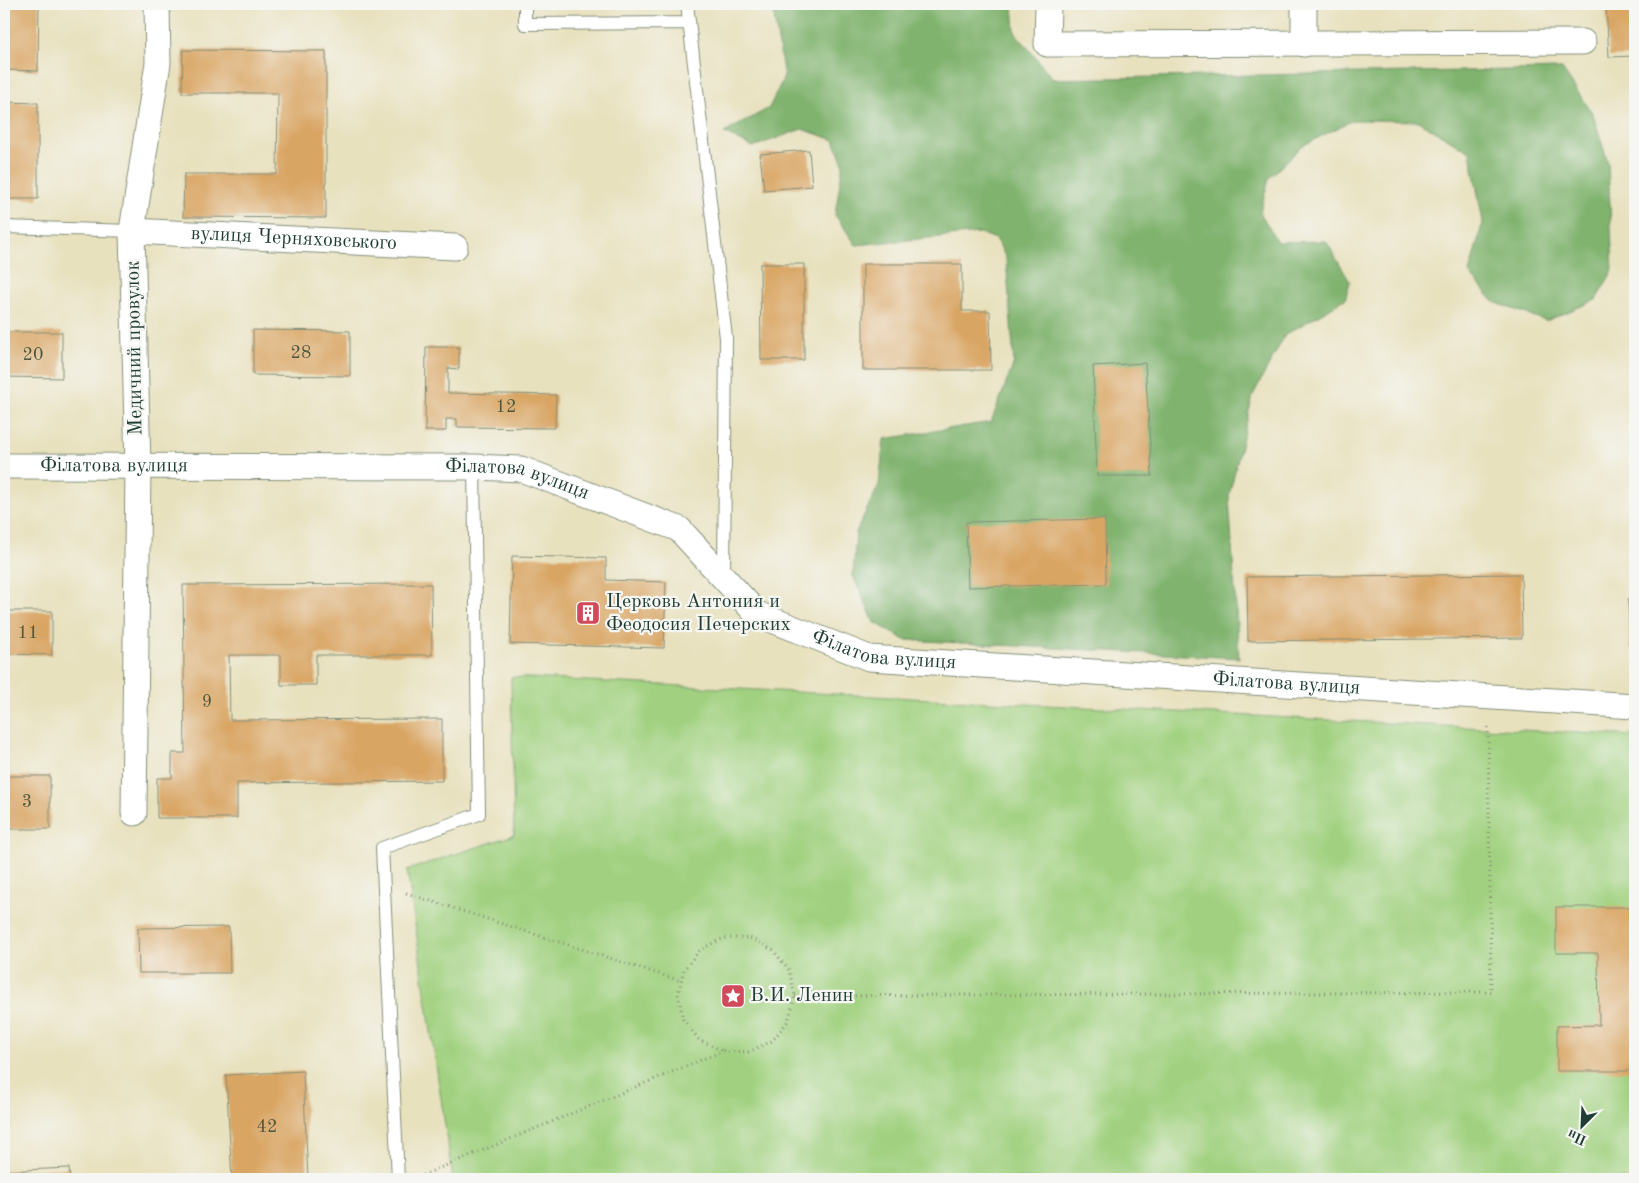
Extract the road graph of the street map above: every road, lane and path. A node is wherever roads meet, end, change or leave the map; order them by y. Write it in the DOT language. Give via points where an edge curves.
graph roads {
  1 [pos="157,4"];
  2 [pos="524,4"];
  3 [pos="687,4"];
  4 [pos="1048,4"];
  5 [pos="1304,4"];
  6 [pos="689,23"];
  7 [pos="1583,42"];
  8 [pos="1304,44"];
  9 [pos="4,227"];
  10 [pos="132,231"];
  11 [pos="456,247"];
  12 [pos="4,466"];
  13 [pos="138,467"];
  14 [pos="474,467"];
  15 [pos="724,578"];
  16 [pos="1488,697"];
  17 [pos="1635,706"];
  18 [pos="134,813"];
  19 [pos="384,886"];
  20 [pos="681,981"];
  21 [pos="794,996"];
  22 [pos="722,1051"];
  23 [pos="398,1179"];
  24 [pos="414,1179"];
  1 -- 10 [label="street, Медичний провулок" via="158,63"];
  2 -- 6 [label="lane" via="525,24"];
  3 -- 6 [label="lane"];
  4 -- 8 [label="street" via="1047,44"];
  5 -- 8 [label="street"];
  6 -- 15 [label="lane" via="726,338"];
  7 -- 8 [label="street"];
  9 -- 10 [label="lane"];
  10 -- 11 [label="street, вулиця Черняховського"];
  10 -- 13 [label="street, Медичний провулок"];
  12 -- 13 [label="street, Філатова вулиця"];
  13 -- 14 [label="street, Філатова вулиця"];
  13 -- 18 [label="street, Медичний провулок"];
  14 -- 15 [label="street, Філатова вулиця" via="521,469 679,529"];
  14 -- 19 [label="lane" via="480,814 382,848"];
  15 -- 16 [label="street, Філатова вулиця" via="757,614 869,658"];
  16 -- 17 [label="street, Філатова вулиця"];
  16 -- 21 [label="path" via="1491,992"];
  19 -- 20 [label="path"];
  19 -- 23 [label="lane"];
  20 -- 21 [label="path" via="684,969 701,949 724,938 750,938 773,950 789,970"];
  20 -- 22 [label="path" via="678,994 683,1019 699,1040"];
  21 -- 22 [label="path" via="788,1021 772,1041 748,1052"];
  22 -- 24 [label="path"];
}
